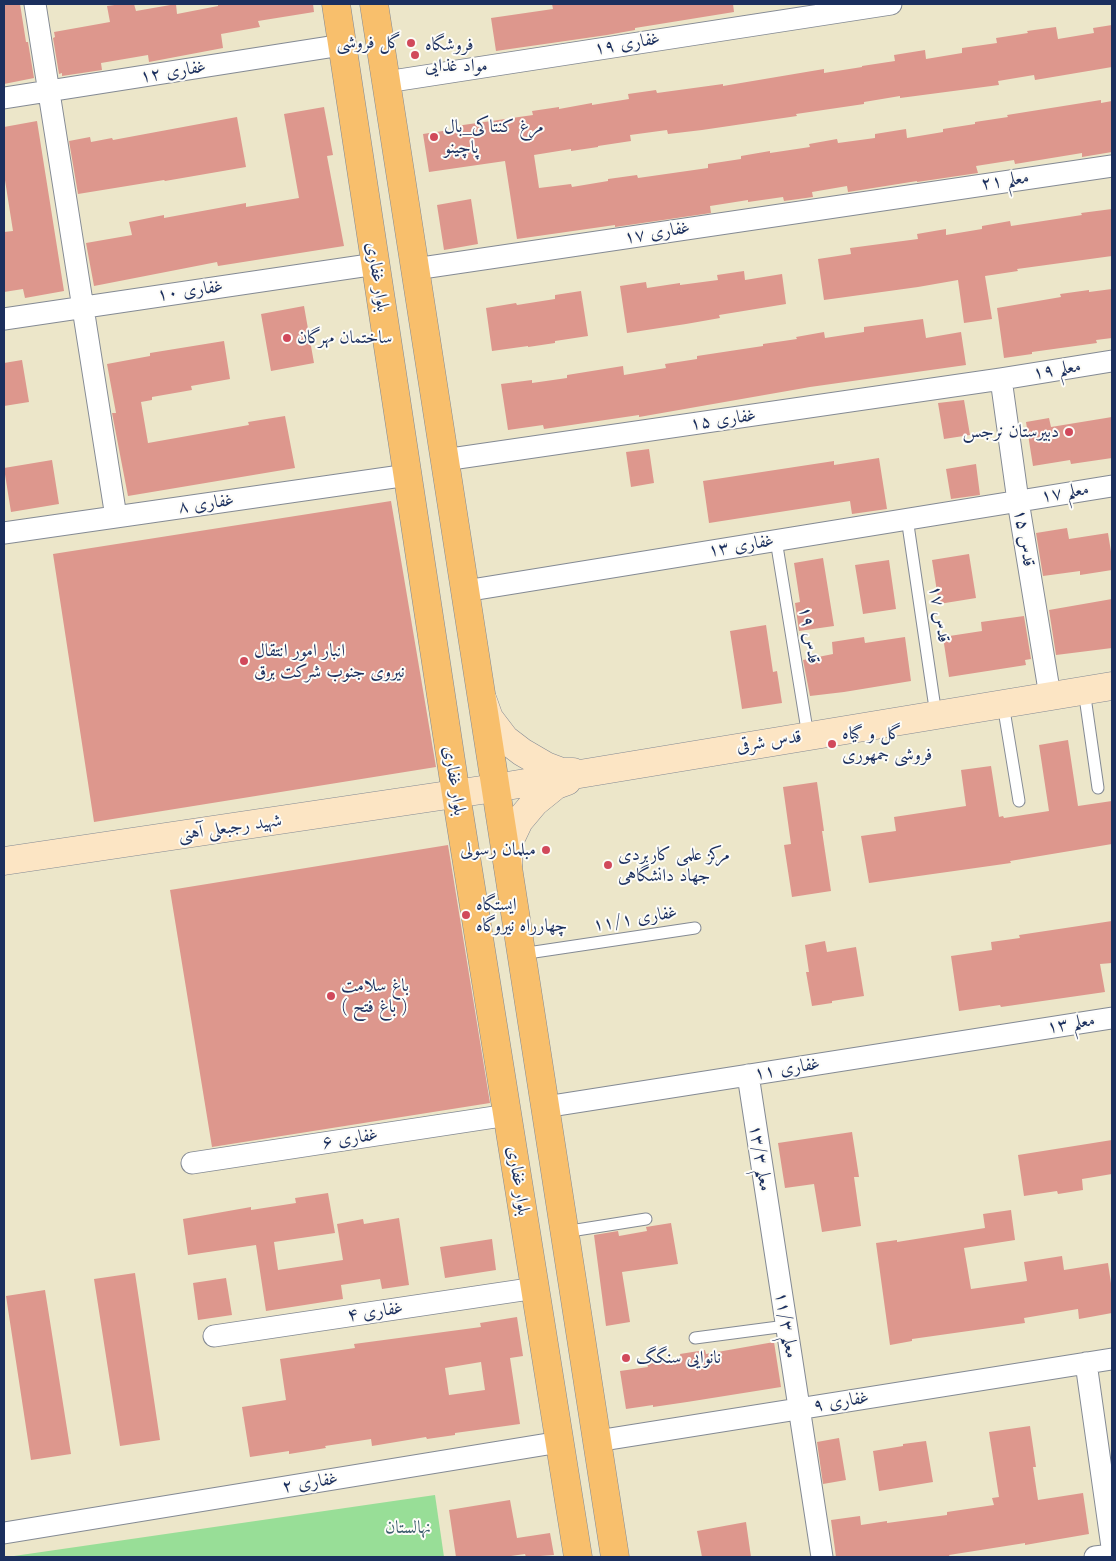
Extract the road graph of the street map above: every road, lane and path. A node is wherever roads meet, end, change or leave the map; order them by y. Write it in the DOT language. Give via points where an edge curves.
graph roads {
  1 [pos="35,4"];
  2 [pos="336,4"];
  3 [pos="374,4"];
  4 [pos="891,4"];
  5 [pos="342,45"];
  6 [pos="386,82"];
  7 [pos="49,91"];
  8 [pos="4,98"];
  9 [pos="1112,166"];
  10 [pos="898,197"];
  11 [pos="376,264"];
  12 [pos="415,269"];
  13 [pos="83,307"];
  14 [pos="4,319"];
  15 [pos="1112,361"];
  16 [pos="1002,379"];
  17 [pos="444,460"];
  18 [pos="408,475"];
  19 [pos="1112,486"];
  20 [pos="1018,500"];
  21 [pos="116,517"];
  22 [pos="907,518"];
  23 [pos="4,533"];
  24 [pos="776,540"];
  25 [pos="464,591"];
  26 [pos="1112,686"];
  27 [pos="480,690"];
  28 [pos="1084,690"];
  29 [pos="1050,696"];
  30 [pos="1003,704"];
  31 [pos="936,715"];
  32 [pos="808,736"];
  33 [pos="588,772"];
  34 [pos="495,788"];
  35 [pos="1098,788"];
  36 [pos="456,794"];
  37 [pos="1019,801"];
  38 [pos="4,861"];
  39 [pos="508,869"];
  40 [pos="695,928"];
  41 [pos="521,954"];
  42 [pos="1112,1018"];
  43 [pos="1030,1031"];
  44 [pos="748,1076"];
  45 [pos="545,1108"];
  46 [pos="508,1115"];
  47 [pos="192,1163"];
  48 [pos="646,1219"];
  49 [pos="564,1232"];
  50 [pos="773,1241"];
  51 [pos="536,1288"];
  52 [pos="786,1326"];
  53 [pos="214,1336"];
  54 [pos="695,1338"];
  55 [pos="1112,1359"];
  56 [pos="1086,1363"];
  57 [pos="799,1409"];
  58 [pos="597,1441"];
  59 [pos="560,1442"];
  60 [pos="4,1533"];
  61 [pos="1112,1547"];
  62 [pos="1112,1555"];
  63 [pos="578,1557"];
  64 [pos="615,1557"];
  65 [pos="822,1557"];
  66 [pos="1095,1557"];
  1 -- 7 [label="street"];
  2 -- 5 [label="main road, بلوار غفاری"];
  3 -- 6 [label="main road"];
  4 -- 6 [label="street, غفاری ۱۹"];
  5 -- 7 [label="street, غفاری ۱۲"];
  5 -- 11 [label="main road, بلوار غفاری"];
  6 -- 12 [label="main road"];
  7 -- 8 [label="street, غفاری ۱۲"];
  7 -- 13 [label="street"];
  9 -- 10 [label="street, معلم ۲۱"];
  10 -- 12 [label="street, غفاری ۱۷"];
  11 -- 13 [label="street, غفاری ۱۰"];
  11 -- 18 [label="main road, بلوار غفاری"];
  12 -- 17 [label="main road"];
  13 -- 14 [label="street, غفاری ۱۰"];
  13 -- 21 [label="street"];
  15 -- 16 [label="street, معلم ۱۹"];
  16 -- 17 [label="street, غفاری ۱۵"];
  16 -- 20 [label="street, قدس ۱۵"];
  17 -- 25 [label="main road"];
  18 -- 21 [label="street, غفاری ۸"];
  18 -- 36 [label="main road, بلوار غفاری"];
  19 -- 20 [label="street, معلم ۱۷"];
  20 -- 22 [label="street, غفاری ۱۳"];
  20 -- 29 [label="street, قدس ۱۵"];
  21 -- 23 [label="street, غفاری ۸"];
  22 -- 24 [label="street, غفاری ۱۳"];
  22 -- 31 [label="lane, قدس ۱۷"];
  24 -- 25 [label="street, غفاری ۱۳"];
  24 -- 32 [label="lane, قدس ۱۹"];
  25 -- 27 [label="main road"];
  26 -- 28 [label="street, قدس شرقی"];
  27 -- 33 [label="street" via="488,718 505,739 522,752 562,772"];
  27 -- 34 [label="main road"];
  28 -- 29 [label="street, قدس شرقی"];
  28 -- 35 [label="lane"];
  29 -- 30 [label="street, قدس شرقی"];
  30 -- 31 [label="street, قدس شرقی"];
  30 -- 37 [label="lane"];
  31 -- 32 [label="street, قدس شرقی"];
  32 -- 33 [label="street, قدس شرقی"];
  33 -- 34 [label="street, قدس شرقی"];
  33 -- 39 [label="street" via="556,786 535,802 519,821 509,842"];
  34 -- 36 [label="street, قدس شرقی"];
  34 -- 39 [label="main road"];
  36 -- 38 [label="street, شهید رجبعلی آهنی"];
  36 -- 46 [label="main road, بلوار غفاری"];
  39 -- 41 [label="main road"];
  40 -- 41 [label="lane, غفاری ۱۱/۱"];
  41 -- 45 [label="main road"];
  42 -- 43 [label="street, معلم ۱۳"];
  43 -- 44 [label="street, غفاری ۱۱"];
  44 -- 45 [label="street, غفاری ۱۱"];
  44 -- 50 [label="street, معلم ۱۳/۳"];
  45 -- 49 [label="main road"];
  46 -- 47 [label="street, غفاری ۶"];
  46 -- 51 [label="main road, بلوار غفاری"];
  48 -- 49 [label="lane"];
  49 -- 58 [label="main road"];
  50 -- 52 [label="street, معلم ۱۱/۳"];
  51 -- 53 [label="street, غفاری ۴"];
  51 -- 59 [label="main road, بلوار غفاری"];
  52 -- 54 [label="lane"];
  52 -- 57 [label="street, معلم ۱۱/۳"];
  55 -- 56 [label="street, غفاری ۹"];
  56 -- 57 [label="street, غفاری ۹"];
  56 -- 61 [label="street"];
  57 -- 58 [label="street, غفاری ۹"];
  57 -- 65 [label="street, معلم ۱۱/۳"];
  58 -- 64 [label="main road"];
  59 -- 60 [label="street, غفاری ۲"];
  59 -- 63 [label="main road, بلوار غفاری"];
  62 -- 66 [label="street"];
}
